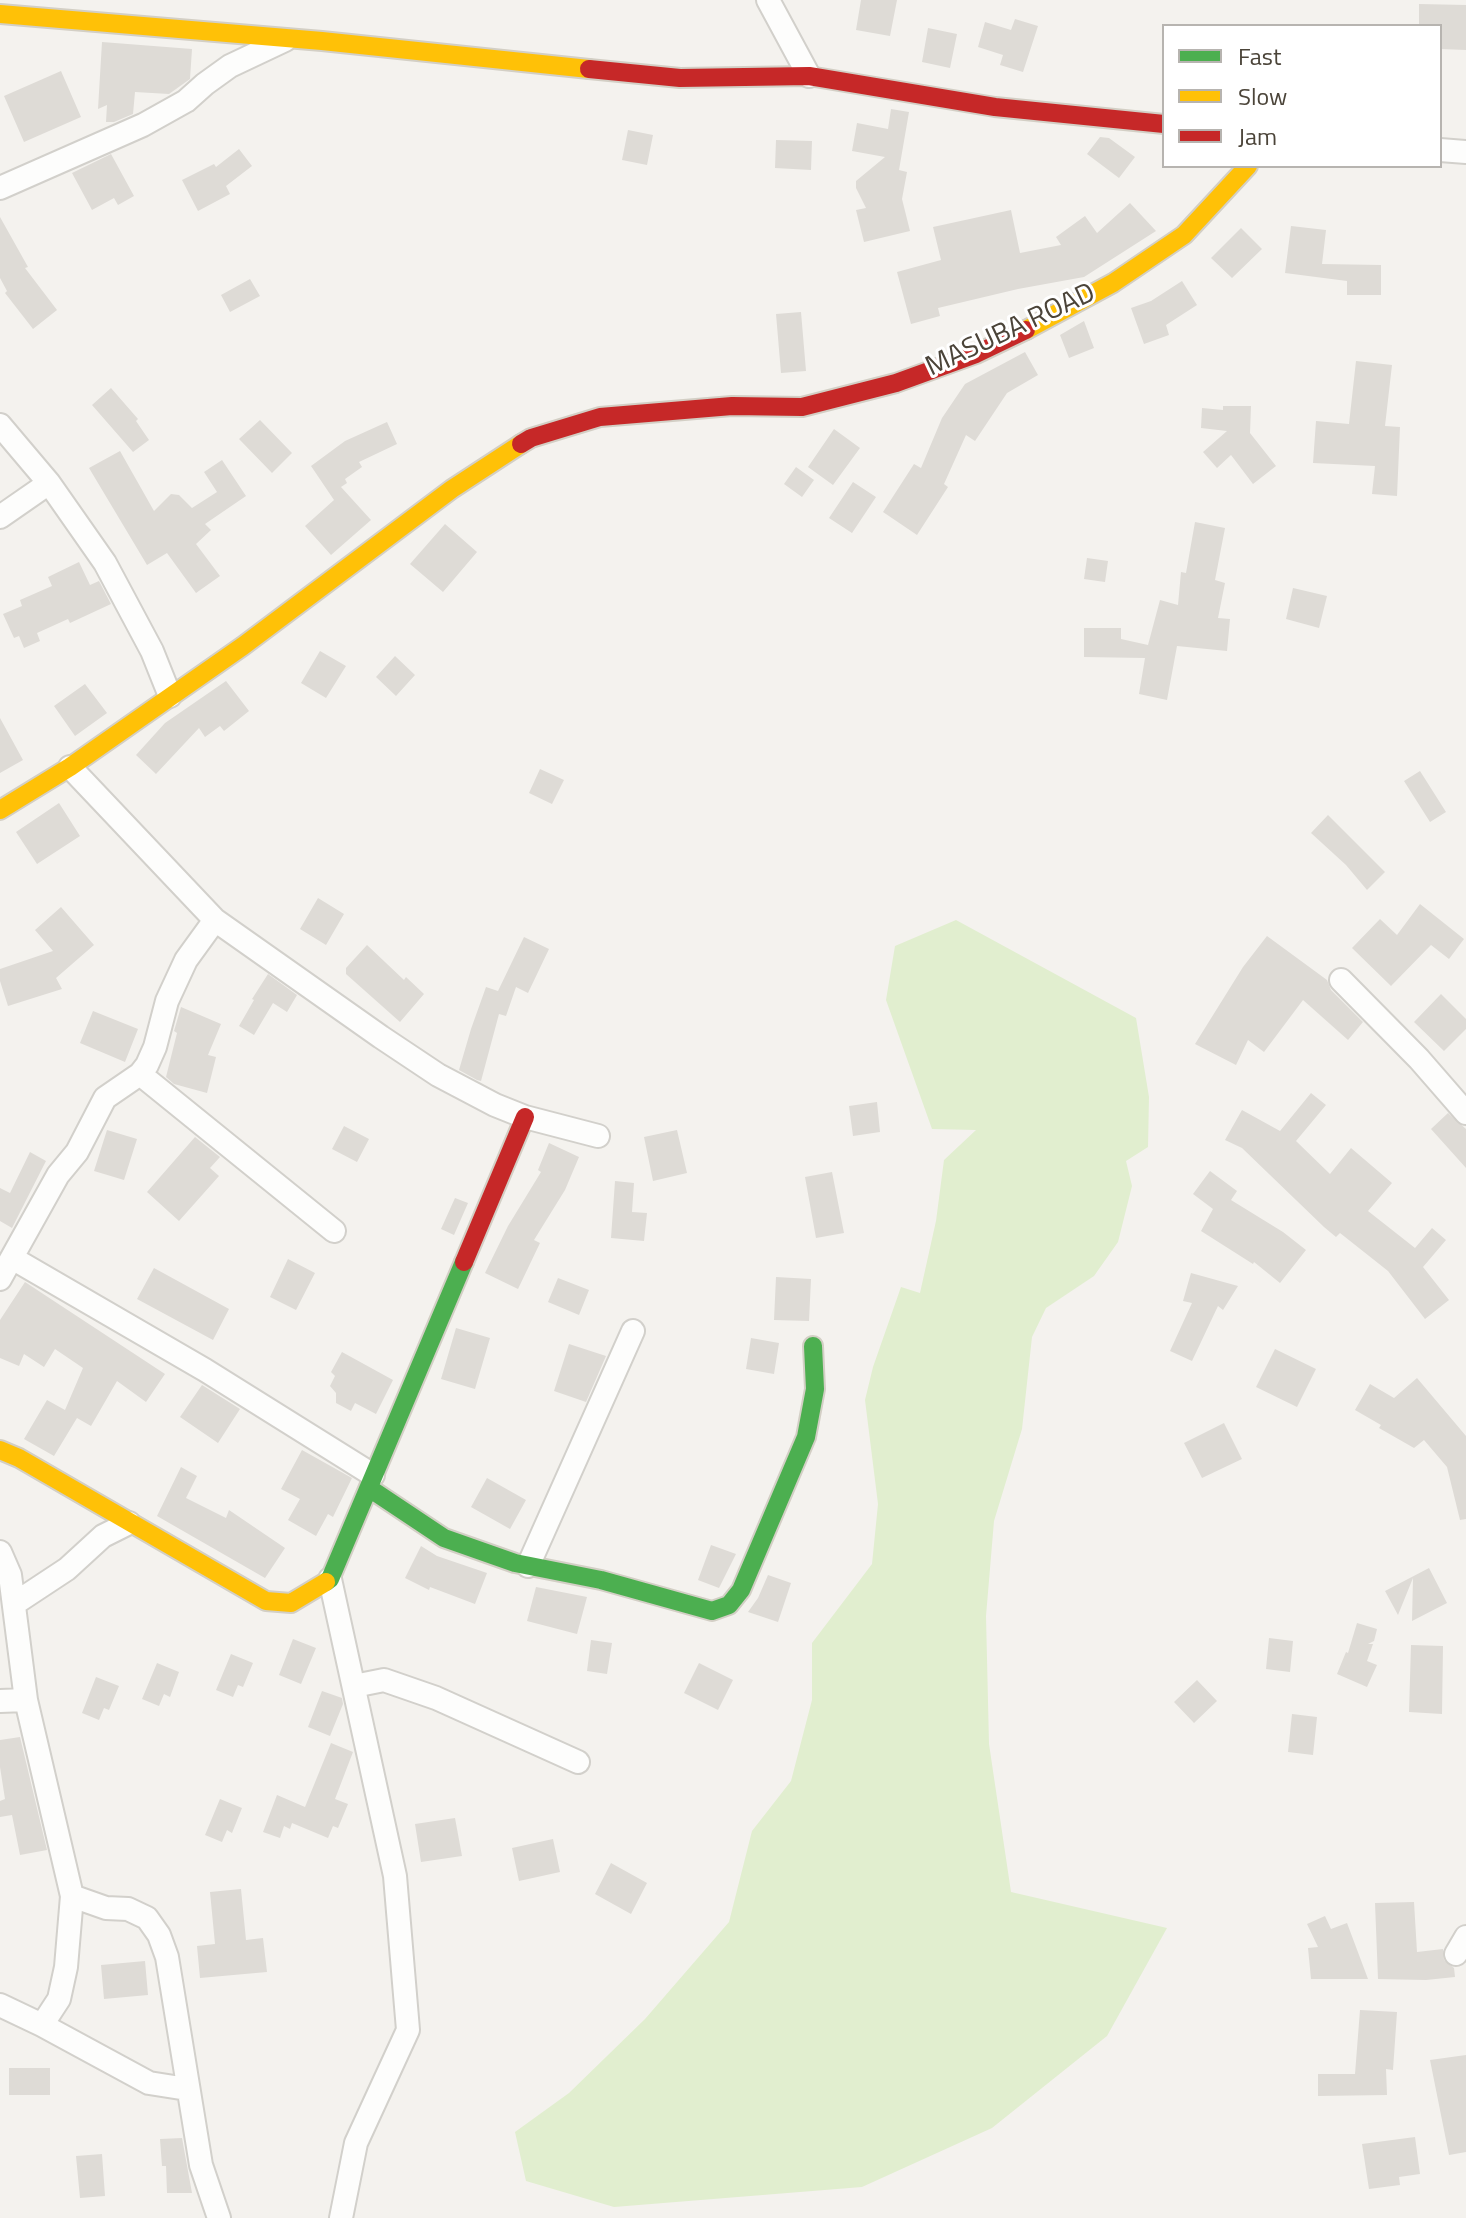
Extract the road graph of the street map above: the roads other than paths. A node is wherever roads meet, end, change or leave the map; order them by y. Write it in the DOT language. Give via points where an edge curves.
graph roads {
  1 [pos="768,0"];
  2 [pos="0,14"];
  3 [pos="289,39"];
  4 [pos="809,76"];
  5 [pos="1162,124"];
  6 [pos="1442,150"];
  7 [pos="1466,152"];
  8 [pos="1246,168"];
  9 [pos="0,188"];
  10 [pos="0,425"];
  11 [pos="49,483"];
  12 [pos="0,517"];
  13 [pos="170,696"];
  14 [pos="70,767"];
  15 [pos="0,810"];
  16 [pos="215,920"];
  17 [pos="1341,980"];
  18 [pos="140,1074"];
  19 [pos="1466,1113"];
  20 [pos="525,1117"];
  21 [pos="598,1136"];
  22 [pos="334,1231"];
  23 [pos="12,1258"];
  24 [pos="0,1279"];
  25 [pos="633,1331"];
  26 [pos="813,1346"];
  27 [pos="0,1450"];
  28 [pos="371,1482"];
  29 [pos="129,1523"];
  30 [pos="0,1552"];
  31 [pos="528,1566"];
  32 [pos="330,1579"];
  33 [pos="14,1604"];
  34 [pos="354,1686"];
  35 [pos="26,1700"];
  36 [pos="0,1701"];
  37 [pos="578,1762"];
  38 [pos="72,1896"];
  39 [pos="0,2005"];
  40 [pos="42,2025"];
  41 [pos="187,2089"];
  42 [pos="219,2218"];
  43 [pos="341,2218"];
  1 -- 4 [label="street"];
  2 -- 3 [label="street"];
  3 -- 4 [label="street" via="680,78"];
  3 -- 9 [label="street" via="230,66 186,101 143,125"];
  4 -- 5 [label="street" via="995,107"];
  6 -- 7 [label="street"];
  8 -- 13 [label="street, MASUBA ROAD" via="1184,235 1113,283 976,354 896,383 802,407 732,406 600,417 531,438 452,489"];
  10 -- 11 [label="street"];
  11 -- 12 [label="street"];
  11 -- 13 [label="street" via="105,563"];
  13 -- 14 [label="street, MASUBA ROAD"];
  14 -- 15 [label="street, MASUBA ROAD"];
  14 -- 16 [label="street"];
  16 -- 18 [label="street" via="186,960"];
  16 -- 20 [label="street" via="438,1075"];
  17 -- 19 [label="street"];
  18 -- 22 [label="street"];
  18 -- 23 [label="street" via="105,1098"];
  20 -- 21 [label="street"];
  20 -- 28 [label="street"];
  23 -- 24 [label="street"];
  23 -- 28 [label="street" via="205,1370"];
  25 -- 31 [label="street"];
  26 -- 31 [label="street" via="815,1389 806,1437 741,1590 729,1605 712,1611"];
  27 -- 29 [label="street"];
  28 -- 31 [label="street" via="444,1538"];
  28 -- 32 [label="street"];
  29 -- 32 [label="street" via="266,1601 291,1603"];
  29 -- 33 [label="street" via="103,1536 67,1569"];
  30 -- 33 [label="street"];
  32 -- 34 [label="street"];
  33 -- 35 [label="street"];
  34 -- 37 [label="street" via="384,1680"];
  34 -- 43 [label="street" via="395,1876 408,2030 356,2143"];
  35 -- 36 [label="street"];
  35 -- 38 [label="street"];
  38 -- 40 [label="street" via="59,1999"];
  38 -- 41 [label="street" via="106,1908 128,1909 147,1918 159,1935"];
  39 -- 40 [label="street"];
  40 -- 41 [label="street" via="149,2083"];
  41 -- 42 [label="street" via="201,2165"];
}
